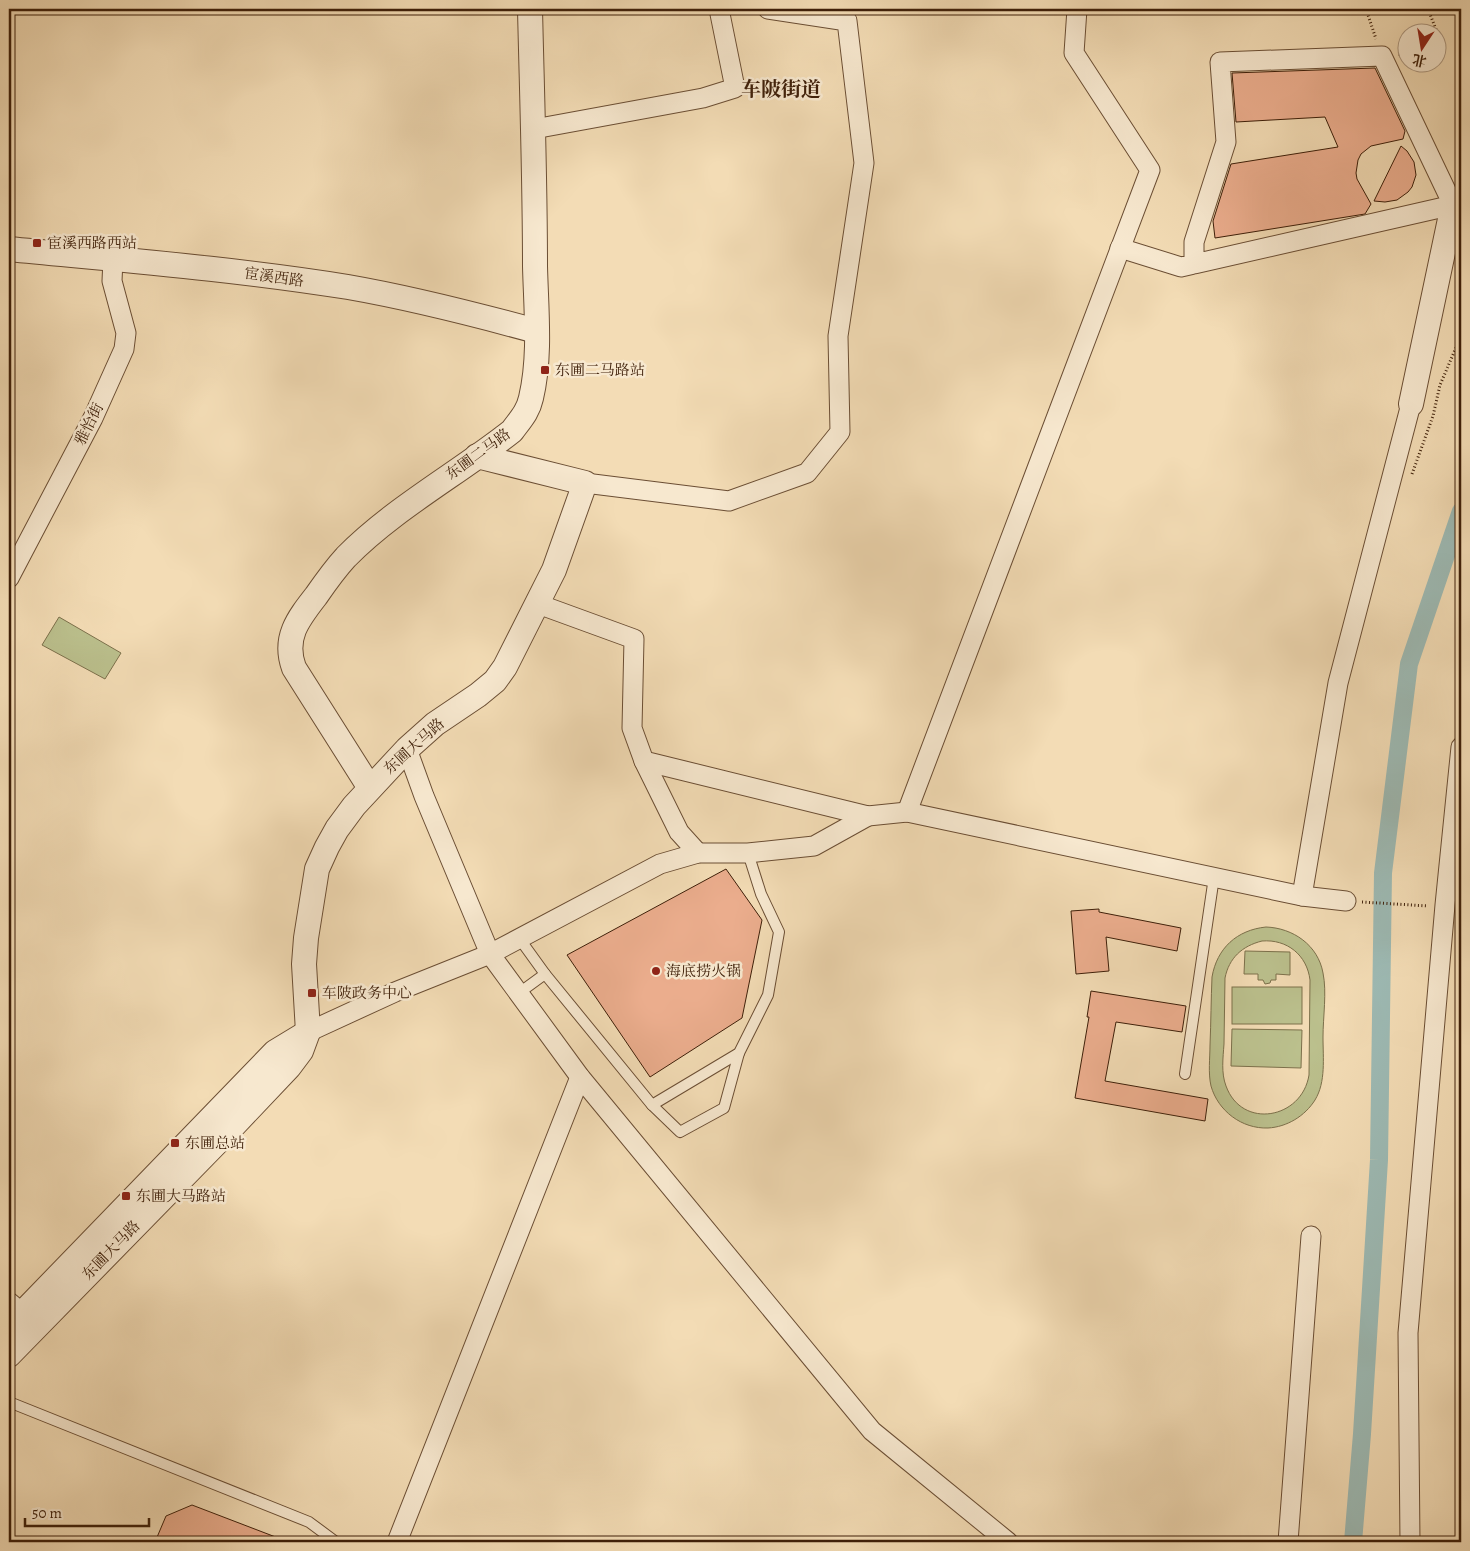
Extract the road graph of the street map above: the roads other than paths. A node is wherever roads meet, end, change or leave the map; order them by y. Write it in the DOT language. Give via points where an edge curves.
graph roads {
  1 [pos="530,9"];
  2 [pos="719,9"];
  3 [pos="768,9"];
  4 [pos="1077,9"];
  5 [pos="534,129"];
  6 [pos="1457,204"];
  7 [pos="9,248"];
  8 [pos="1120,248"];
  9 [pos="112,259"];
  10 [pos="1194,264"];
  11 [pos="536,330"];
  12 [pos="1411,404"];
  13 [pos="477,456"];
  14 [pos="585,483"];
  15 [pos="9,578"];
  16 [pos="538,604"];
  17 [pos="1461,747"];
  18 [pos="407,749"];
  19 [pos="644,761"];
  20 [pos="370,788"];
  21 [pos="907,812"];
  22 [pos="868,816"];
  23 [pos="698,853"];
  24 [pos="748,853"];
  25 [pos="1214,877"];
  26 [pos="1302,896"];
  27 [pos="1346,901"];
  28 [pos="519,938"];
  29 [pos="490,954"];
  30 [pos="545,974"];
  31 [pos="519,994"];
  32 [pos="308,1032"];
  33 [pos="739,1053"];
  34 [pos="1185,1074"];
  35 [pos="580,1077"];
  36 [pos="652,1105"];
  37 [pos="1311,1236"];
  38 [pos="19,1317"];
  39 [pos="9,1355"];
  40 [pos="9,1402"];
  41 [pos="336,1542"];
  42 [pos="397,1542"];
  43 [pos="1008,1542"];
  44 [pos="1288,1542"];
  45 [pos="1410,1542"];
  1 -- 5 [label="street, 东圃二马路"];
  2 -- 5 [label="street" via="736,88 703,98"];
  3 -- 14 [label="street" via="847,21 864,163 838,336 840,432 807,473 729,501"];
  4 -- 8 [label="street" via="1074,53 1150,170"];
  5 -- 11 [label="street, 东圃二马路"];
  6 -- 10 [label="street"];
  6 -- 10 [label="street" via="1382,56 1220,62 1226,142 1194,242"];
  6 -- 12 [label="street"];
  7 -- 9 [label="street, 宦溪西路"];
  8 -- 10 [label="street" via="1181,267"];
  8 -- 21 [label="street"];
  9 -- 11 [label="street, 宦溪西路" via="348,287"];
  9 -- 15 [label="street, 雅怡街" via="112,281 126,333 124,349 93,418"];
  11 -- 13 [label="street, 东圃二马路" via="534,386 524,416 512,430"];
  12 -- 26 [label="street" via="1338,683"];
  13 -- 14 [label="street"];
  13 -- 20 [label="street, 东圃二马路" via="357,547 331,575 293,629 289,655 294,668"];
  14 -- 16 [label="street, 东圃大马路" via="554,570"];
  16 -- 18 [label="street, 东圃大马路" via="506,667 495,681 435,724"];
  16 -- 19 [label="street" via="634,639 632,728"];
  17 -- 45 [label="street" via="1408,1333"];
  18 -- 20 [label="street, 东圃大马路"];
  18 -- 29 [label="street"];
  19 -- 22 [label="street"];
  19 -- 23 [label="street" via="679,832"];
  20 -- 32 [label="street, 东圃大马路" via="337,829 317,869 304,964"];
  21 -- 22 [label="street"];
  21 -- 25 [label="street"];
  22 -- 24 [label="street" via="814,846"];
  23 -- 24 [label="street"];
  23 -- 28 [label="street" via="660,864"];
  24 -- 33 [label="lane" via="761,894 779,932 768,995"];
  25 -- 26 [label="street"];
  25 -- 34 [label="lane"];
  26 -- 27 [label="street"];
  28 -- 29 [label="street"];
  28 -- 30 [label="lane"];
  29 -- 31 [label="street"];
  29 -- 32 [label="street"];
  30 -- 31 [label="lane"];
  30 -- 36 [label="lane"];
  31 -- 35 [label="street"];
  32 -- 38 [label="street, 东圃大马路" via="275,1052"];
  33 -- 36 [label="lane"];
  33 -- 36 [label="lane" via="724,1108 680,1132"];
  35 -- 42 [label="street"];
  35 -- 43 [label="street" via="872,1431"];
  37 -- 44 [label="street"];
  38 -- 39 [label="street, 东圃大马路"];
  40 -- 41 [label="lane" via="308,1522"];
}
